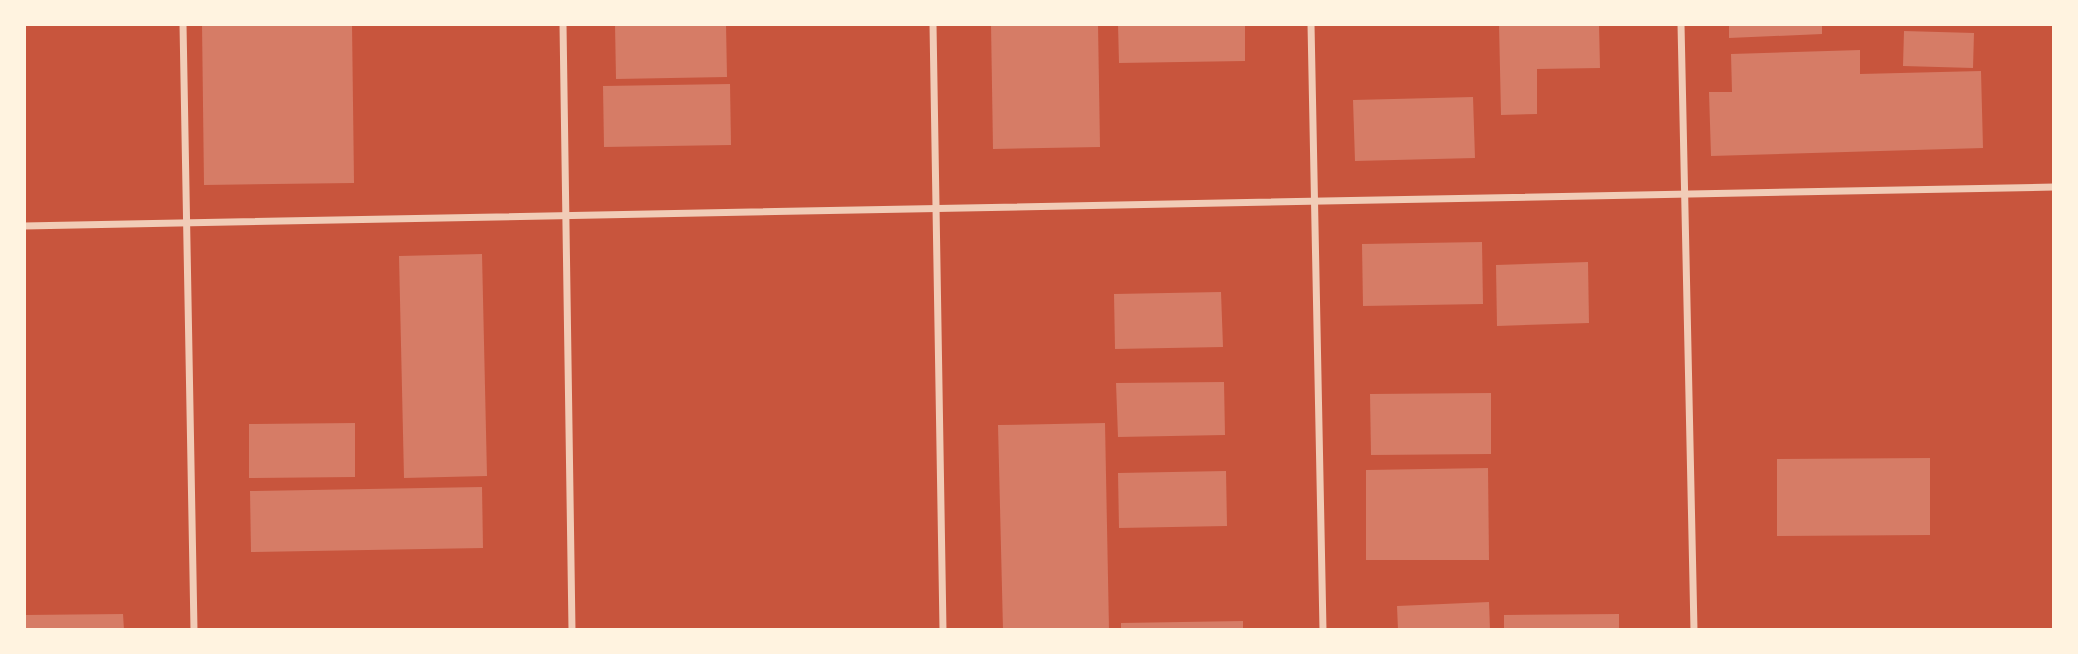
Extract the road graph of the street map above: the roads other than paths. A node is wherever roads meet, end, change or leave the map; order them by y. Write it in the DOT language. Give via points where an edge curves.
graph roads {
  1 [pos="183,24"];
  2 [pos="563,24"];
  3 [pos="933,24"];
  4 [pos="1311,24"];
  5 [pos="1681,24"];
  6 [pos="2053,187"];
  7 [pos="1685,194"];
  8 [pos="1315,201"];
  9 [pos="935,208"];
  10 [pos="567,215"];
  11 [pos="187,223"];
  12 [pos="24,226"];
  13 [pos="194,629"];
  14 [pos="572,629"];
  15 [pos="943,629"];
  16 [pos="1323,629"];
  17 [pos="1694,629"];
  1 -- 11 [label="street"];
  2 -- 10 [label="street"];
  3 -- 9 [label="street"];
  4 -- 8 [label="street"];
  5 -- 7 [label="street"];
  6 -- 7 [label="street"];
  7 -- 8 [label="street"];
  7 -- 17 [label="street"];
  8 -- 9 [label="street"];
  8 -- 16 [label="street"];
  9 -- 10 [label="street"];
  9 -- 15 [label="street"];
  10 -- 11 [label="street"];
  10 -- 14 [label="street"];
  11 -- 12 [label="street"];
  11 -- 13 [label="street"];
}
